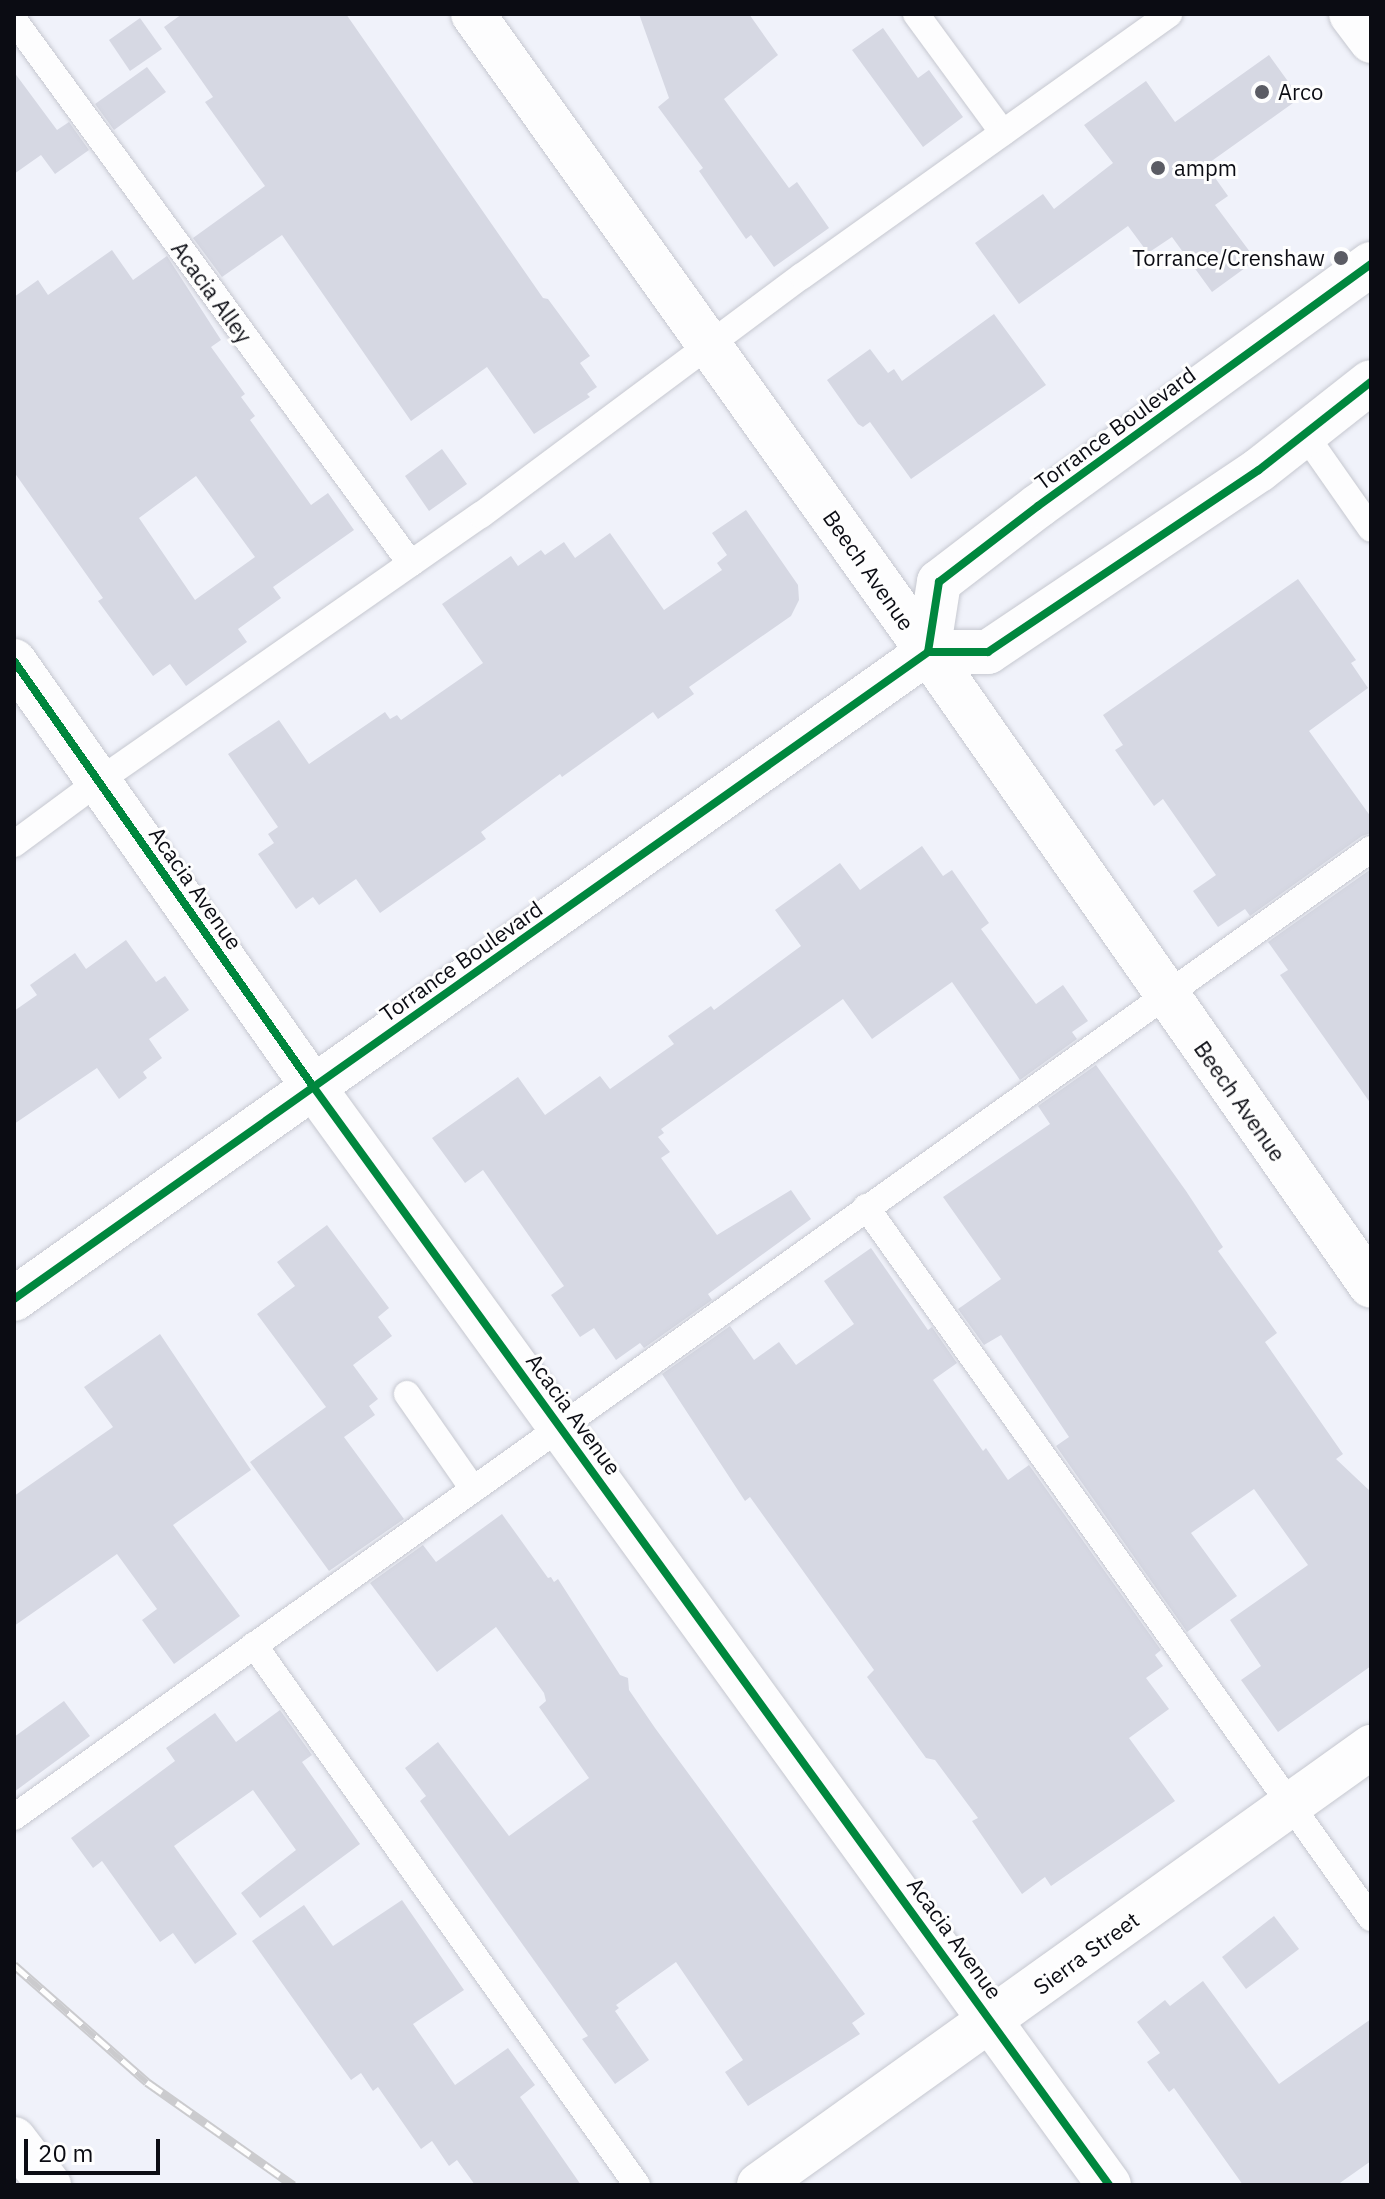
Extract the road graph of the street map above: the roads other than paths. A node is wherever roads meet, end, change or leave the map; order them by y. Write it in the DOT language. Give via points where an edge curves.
graph roads {
  1 [pos="473,14"];
  2 [pos="916,14"];
  3 [pos="1169,14"];
  4 [pos="1351,14"];
  5 [pos="14,20"];
  6 [pos="1371,41"];
  7 [pos="1003,133"];
  8 [pos="1371,264"];
  9 [pos="709,345"];
  10 [pos="1371,382"];
  11 [pos="1306,436"];
  12 [pos="1371,529"];
  13 [pos="411,564"];
  14 [pos="928,652"];
  15 [pos="14,661"];
  16 [pos="99,781"];
  17 [pos="14,844"];
  18 [pos="1371,849"];
  19 [pos="1167,996"];
  20 [pos="312,1085"];
  21 [pos="866,1207"];
  22 [pos="1371,1286"];
  23 [pos="14,1299"];
  24 [pos="407,1394"];
  25 [pos="560,1426"];
  26 [pos="473,1489"];
  27 [pos="254,1645"];
  28 [pos="1371,1747"];
  29 [pos="1291,1805"];
  30 [pos="14,1817"];
  31 [pos="1371,1918"];
  32 [pos="993,2020"];
  33 [pos="14,2139"];
  34 [pos="49,2185"];
  35 [pos="637,2185"];
  36 [pos="759,2185"];
  37 [pos="1109,2185"];
  1 -- 9 [label="street, Beech Avenue"];
  2 -- 7 [label="lane"];
  3 -- 7 [label="lane"];
  4 -- 6 [label="street"];
  5 -- 13 [label="lane, Acacia Alley"];
  7 -- 9 [label="lane"];
  8 -- 14 [label="street, Torrance Boulevard" via="939,582"];
  9 -- 13 [label="lane"];
  9 -- 14 [label="street, Beech Avenue"];
  10 -- 11 [label="street"];
  11 -- 12 [label="lane"];
  11 -- 14 [label="street" via="988,652"];
  13 -- 16 [label="lane"];
  14 -- 19 [label="street, Beech Avenue"];
  14 -- 20 [label="street, Torrance Boulevard"];
  15 -- 16 [label="street, Acacia Avenue"];
  16 -- 17 [label="lane"];
  16 -- 20 [label="street, Acacia Avenue"];
  18 -- 19 [label="lane"];
  19 -- 21 [label="lane"];
  19 -- 22 [label="street, Beech Avenue"];
  20 -- 23 [label="street, Torrance Boulevard"];
  20 -- 25 [label="street, Acacia Avenue"];
  21 -- 25 [label="lane"];
  21 -- 29 [label="lane"];
  24 -- 26 [label="lane"];
  25 -- 26 [label="lane"];
  25 -- 32 [label="street, Acacia Avenue"];
  26 -- 27 [label="lane"];
  27 -- 30 [label="lane"];
  27 -- 35 [label="lane"];
  28 -- 29 [label="street, Sierra Street"];
  29 -- 31 [label="lane"];
  29 -- 32 [label="street, Sierra Street"];
  32 -- 36 [label="street, Sierra Street"];
  32 -- 37 [label="street, Acacia Avenue"];
  33 -- 34 [label="street"];
}
